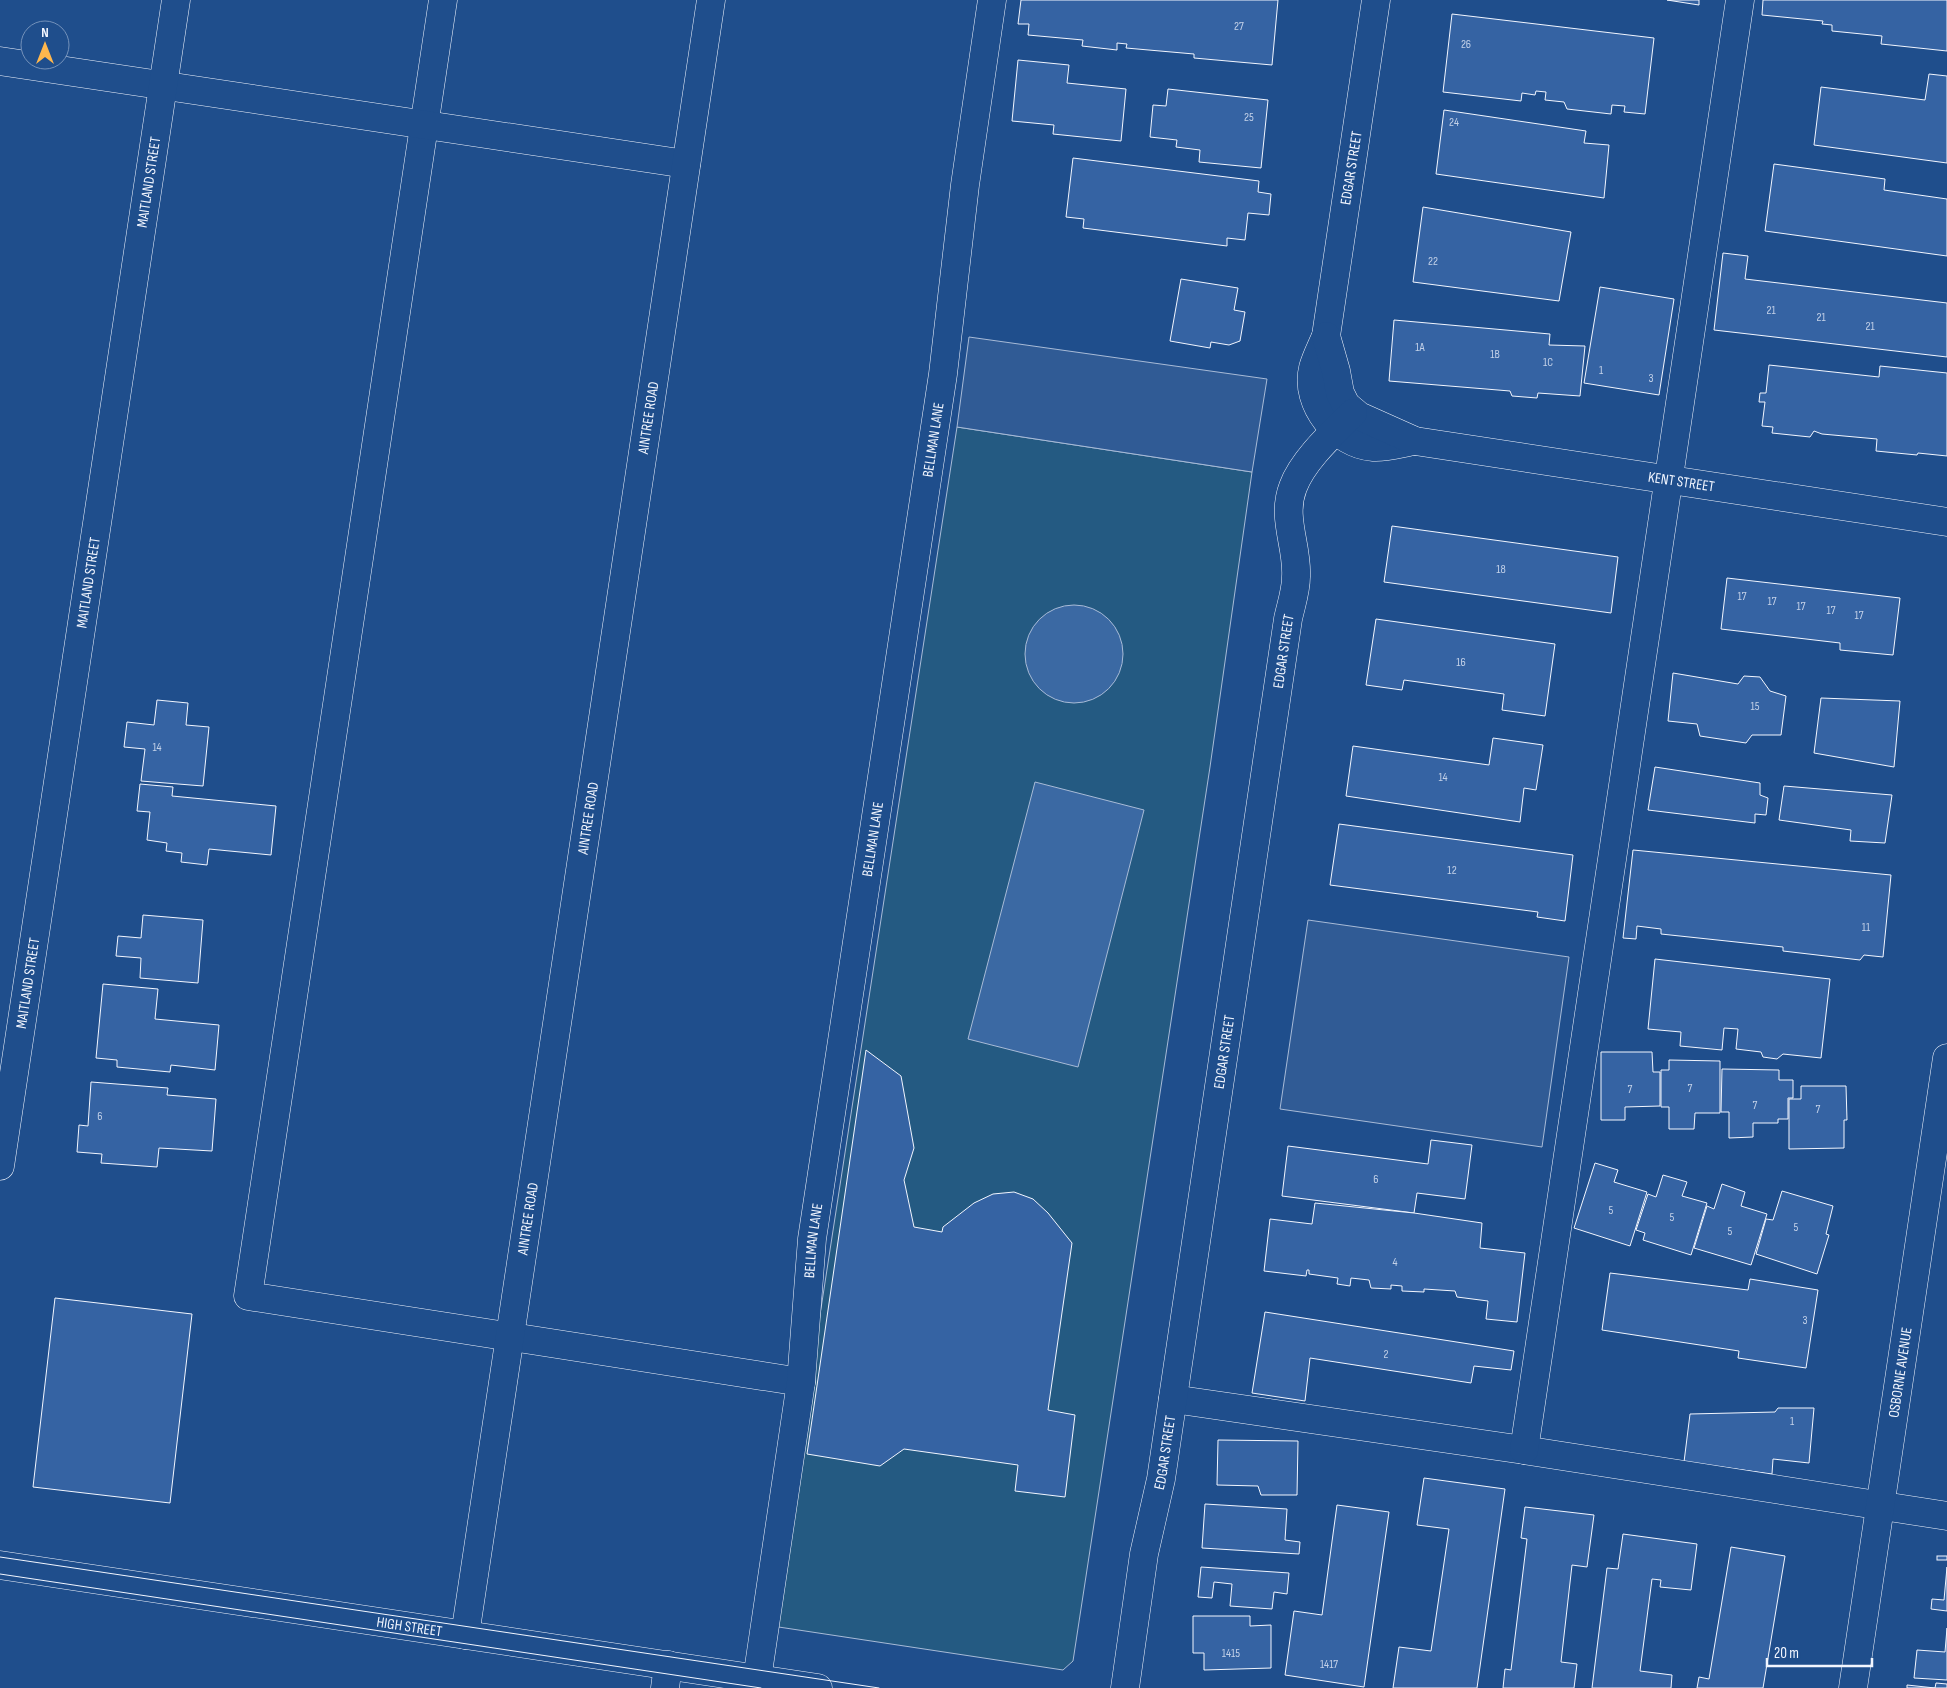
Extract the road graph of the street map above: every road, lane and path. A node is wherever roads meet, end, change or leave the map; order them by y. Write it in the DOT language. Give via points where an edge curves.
graph roads {
  1 [pos="176,0"];
  2 [pos="444,0"];
  3 [pos="711,0"];
  4 [pos="992,0"];
  5 [pos="1376,0"];
  6 [pos="1740,0"];
  7 [pos="0,61"];
  8 [pos="163,85"];
  9 [pos="424,126"];
  10 [pos="686,164"];
  11 [pos="1344,422"];
  12 [pos="1669,481"];
  13 [pos="1947,522"];
  14 [pos="1947,1058"];
  15 [pos="0,1166"];
  16 [pos="510,1337"];
  17 [pos="801,1382"];
  18 [pos="1173,1399"];
  19 [pos="1524,1450"];
  20 [pos="1880,1506"];
  21 [pos="1947,1516"];
  22 [pos="0,1565"];
  23 [pos="465,1635"];
  24 [pos="666,1676"];
  25 [pos="757,1679"];
  26 [pos="818,1688"];
  27 [pos="1125,1688"];
  28 [pos="1853,1688"];
  1 -- 8 [label="street, MAITLAND STREET"];
  2 -- 9 [label="street"];
  3 -- 10 [label="street, AINTREE ROAD"];
  4 -- 17 [label="street, BELLMAN LANE" via="965,185 943,374 812,1239"];
  5 -- 11 [label="street, EDGAR STREET" via="1326,336 1340,394 1346,405"];
  6 -- 12 [label="street"];
  7 -- 8 [label="street"];
  8 -- 9 [label="street"];
  8 -- 15 [label="street, MAITLAND STREET"];
  9 -- 10 [label="street"];
  9 -- 16 [label="street" via="248,1296"];
  10 -- 16 [label="street, AINTREE ROAD"];
  11 -- 12 [label="street, KENT STREET" via="1415,441"];
  11 -- 18 [label="street, EDGAR STREET" via="1298,474 1289,499 1288,526 1296,577 1240,933"];
  12 -- 13 [label="street, KENT STREET"];
  12 -- 19 [label="street"];
  14 -- 20 [label="street, OSBORNE AVENUE"];
  16 -- 17 [label="street"];
  16 -- 23 [label="street, AINTREE ROAD"];
  17 -- 25 [label="street, BELLMAN LANE"];
  18 -- 19 [label="street"];
  18 -- 27 [label="street, EDGAR STREET" via="1161,1479 1144,1554"];
  19 -- 20 [label="street"];
  20 -- 21 [label="street"];
  20 -- 28 [label="street, OSBORNE AVENUE"];
  22 -- 23 [label="street, HIGH STREET"];
  23 -- 24 [label="street, HIGH STREET"];
  24 -- 25 [label="street, HIGH STREET"];
  25 -- 26 [label="street, HIGH STREET"];
}
